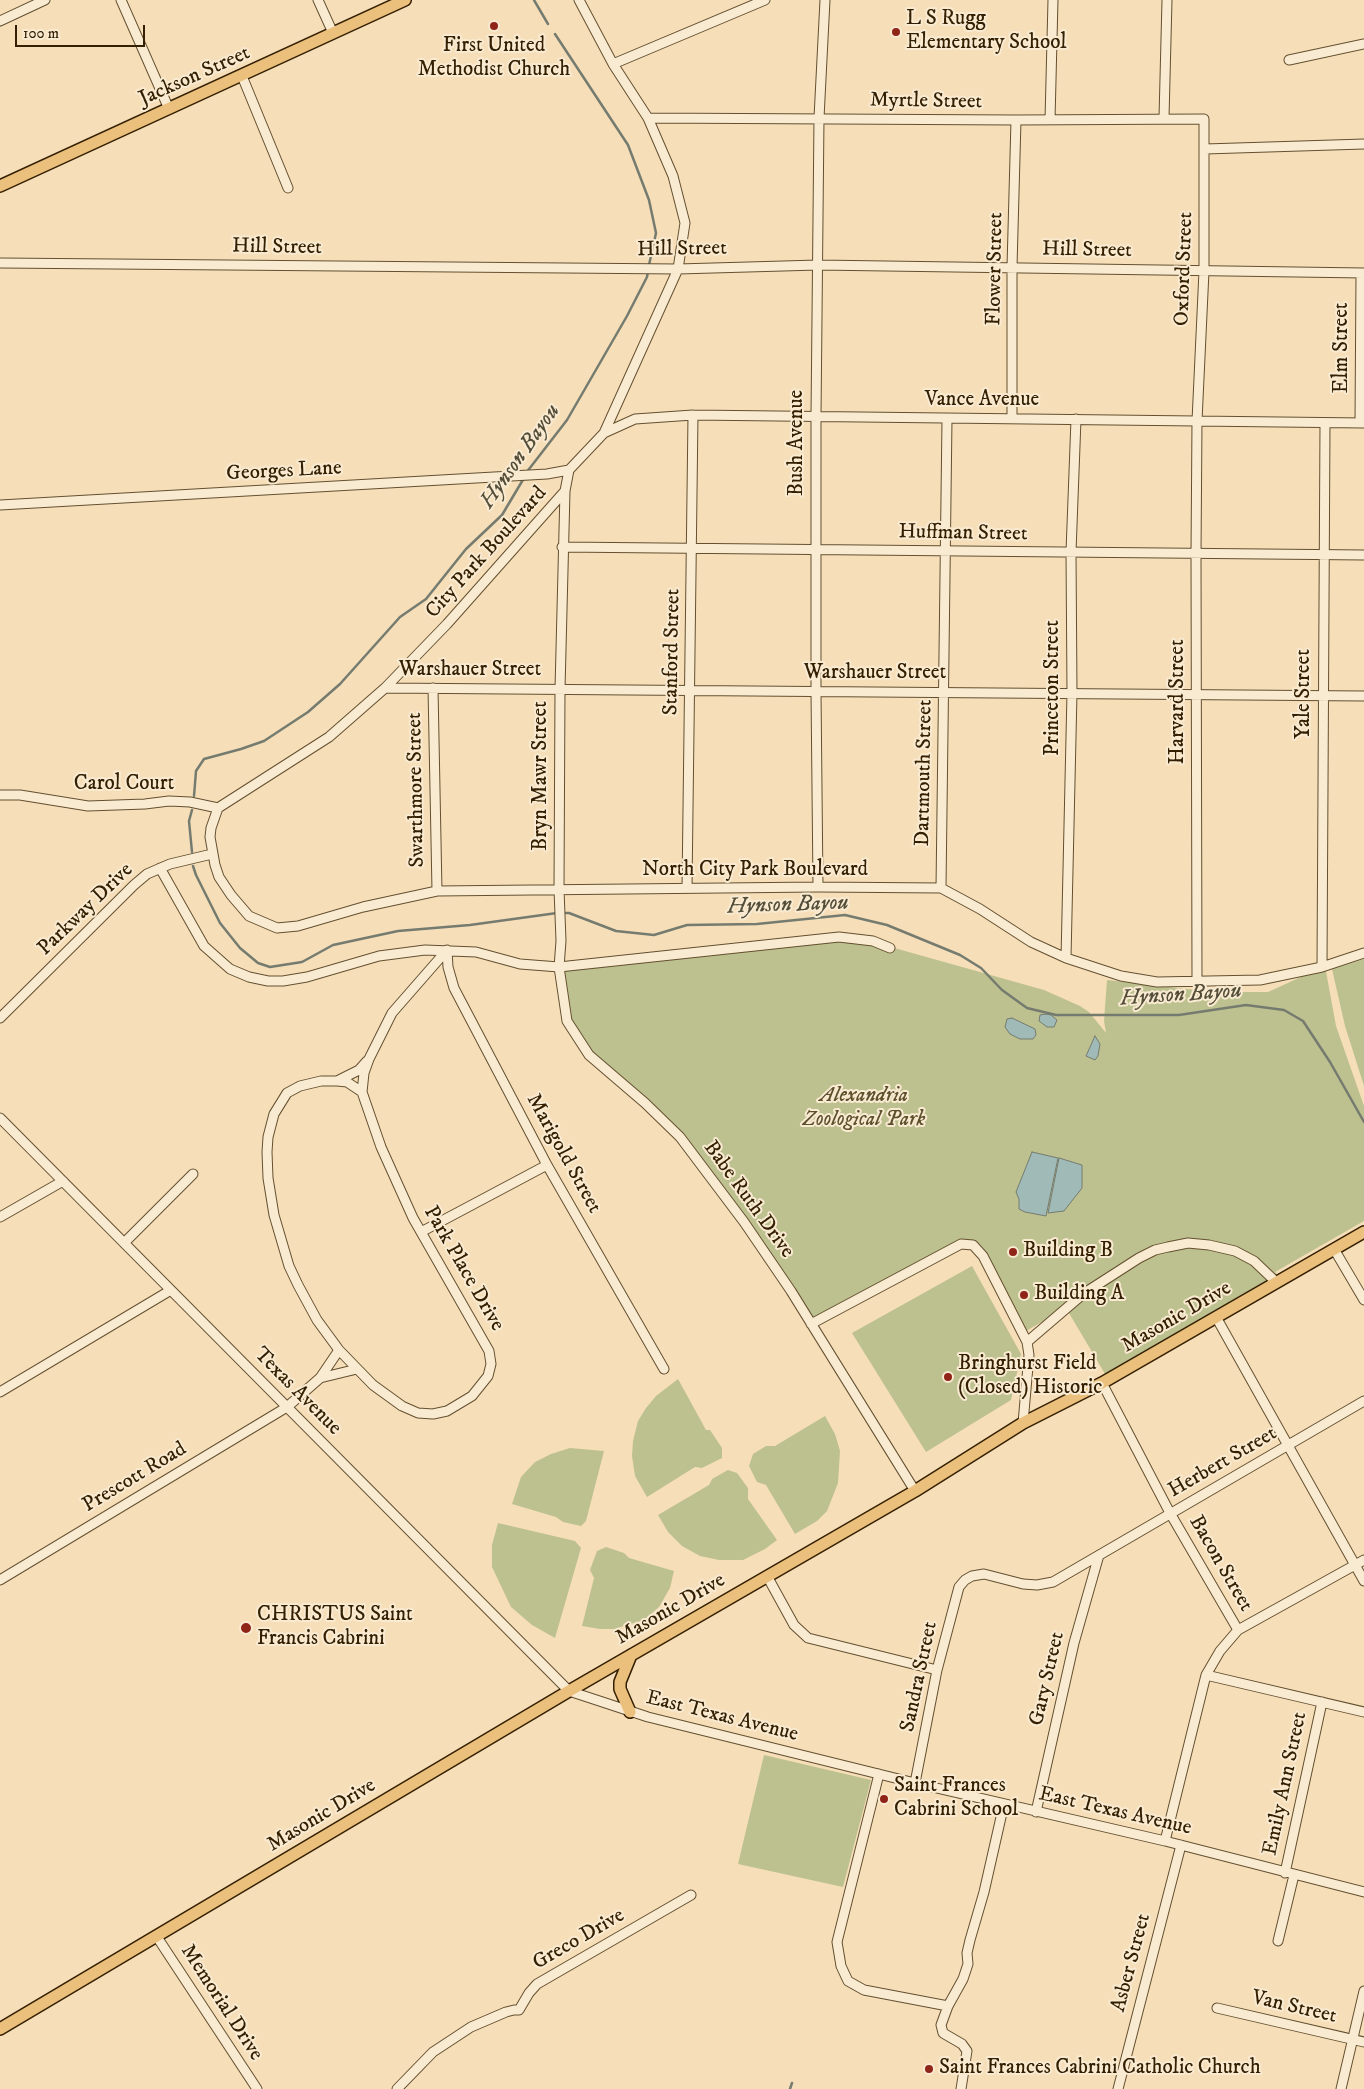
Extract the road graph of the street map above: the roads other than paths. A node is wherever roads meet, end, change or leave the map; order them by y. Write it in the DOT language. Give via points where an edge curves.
graph roads {
  1 [pos="45,0"];
  2 [pos="121,0"];
  3 [pos="318,0"];
  4 [pos="405,0"];
  5 [pos="579,0"];
  6 [pos="765,0"];
  7 [pos="826,0"];
  8 [pos="1053,0"];
  9 [pos="1167,0"];
  10 [pos="0,21"];
  11 [pos="333,34"];
  12 [pos="1364,44"];
  13 [pos="1289,60"];
  14 [pos="613,64"];
  15 [pos="242,76"];
  16 [pos="169,109"];
  17 [pos="648,118"];
  18 [pos="819,118"];
  19 [pos="1164,118"];
  20 [pos="1204,119"];
  21 [pos="1016,120"];
  22 [pos="1050,120"];
  23 [pos="1364,144"];
  24 [pos="1205,149"];
  25 [pos="0,186"];
  26 [pos="288,188"];
  27 [pos="0,263"];
  28 [pos="818,264"];
  29 [pos="1012,267"];
  30 [pos="678,269"];
  31 [pos="1204,271"];
  32 [pos="1362,273"];
  33 [pos="694,415"];
  34 [pos="816,416"];
  35 [pos="947,419"];
  36 [pos="1012,419"];
  37 [pos="1076,420"];
  38 [pos="1197,421"];
  39 [pos="1325,422"];
  40 [pos="1362,423"];
  41 [pos="604,433"];
  42 [pos="569,470"];
  43 [pos="565,492"];
  44 [pos="0,505"];
  45 [pos="562,547"];
  46 [pos="692,548"];
  47 [pos="815,550"];
  48 [pos="945,551"];
  49 [pos="1071,552"];
  50 [pos="1196,554"];
  51 [pos="1324,555"];
  52 [pos="1364,555"];
  53 [pos="385,688"];
  54 [pos="433,688"];
  55 [pos="560,689"];
  56 [pos="690,690"];
  57 [pos="816,691"];
  58 [pos="944,692"];
  59 [pos="1072,693"];
  60 [pos="1197,694"];
  61 [pos="1322,696"];
  62 [pos="1364,696"];
  63 [pos="0,795"];
  64 [pos="218,808"];
  65 [pos="212,854"];
  66 [pos="160,868"];
  67 [pos="818,887"];
  68 [pos="688,888"];
  69 [pos="941,888"];
  70 [pos="559,889"];
  71 [pos="437,891"];
  72 [pos="561,941"];
  73 [pos="890,948"];
  74 [pos="448,950"];
  75 [pos="1364,953"];
  76 [pos="1066,958"];
  77 [pos="559,967"];
  78 [pos="1322,967"];
  79 [pos="1197,982"];
  80 [pos="0,1018"];
  81 [pos="369,1060"];
  82 [pos="337,1081"];
  83 [pos="362,1092"];
  84 [pos="0,1118"];
  85 [pos="547,1165"];
  86 [pos="193,1174"];
  87 [pos="62,1181"];
  88 [pos="0,1217"];
  89 [pos="421,1232"];
  90 [pos="1364,1232"];
  91 [pos="124,1243"];
  92 [pos="1334,1249"];
  93 [pos="1276,1282"];
  94 [pos="171,1290"];
  95 [pos="1364,1300"];
  96 [pos="1216,1317"];
  97 [pos="811,1324"];
  98 [pos="1026,1342"];
  99 [pos="339,1350"];
  100 [pos="357,1369"];
  101 [pos="664,1369"];
  102 [pos="320,1378"];
  103 [pos="1102,1383"];
  104 [pos="0,1392"];
  105 [pos="1364,1401"];
  106 [pos="287,1407"];
  107 [pos="1023,1423"];
  108 [pos="1287,1446"];
  109 [pos="915,1491"];
  110 [pos="1170,1513"];
  111 [pos="1099,1555"];
  112 [pos="1364,1560"];
  113 [pos="1355,1566"];
  114 [pos="768,1576"];
  115 [pos="0,1580"];
  116 [pos="965,1580"];
  117 [pos="1364,1581"];
  118 [pos="1238,1630"];
  119 [pos="631,1655"];
  120 [pos="938,1670"];
  121 [pos="1206,1675"];
  122 [pos="569,1690"];
  123 [pos="1322,1702"];
  124 [pos="630,1712"];
  125 [pos="1364,1712"];
  126 [pos="880,1774"];
  127 [pos="915,1783"];
  128 [pos="1004,1804"];
  129 [pos="1036,1812"];
  130 [pos="1165,1841"];
  131 [pos="1181,1845"];
  132 [pos="1290,1874"];
  133 [pos="1364,1892"];
  134 [pos="691,1895"];
  135 [pos="157,1937"];
  136 [pos="1278,1941"];
  137 [pos="1364,1992"];
  138 [pos="948,2006"];
  139 [pos="1216,2008"];
  140 [pos="0,2029"];
  141 [pos="1353,2039"];
  142 [pos="1364,2042"];
  143 [pos="257,2089"];
  144 [pos="397,2089"];
  145 [pos="961,2089"];
  146 [pos="1118,2089"];
  147 [pos="1341,2089"];
  1 -- 10 [label="street"];
  2 -- 16 [label="street"];
  3 -- 11 [label="street"];
  4 -- 11 [label="main road, Jackson Street"];
  5 -- 14 [label="street"];
  6 -- 14 [label="street"];
  7 -- 18 [label="street, Bush Avenue"];
  8 -- 22 [label="street"];
  9 -- 19 [label="street"];
  11 -- 15 [label="main road, Jackson Street"];
  12 -- 13 [label="street"];
  14 -- 17 [label="street"];
  15 -- 16 [label="main road, Jackson Street"];
  15 -- 26 [label="street"];
  16 -- 25 [label="main road, Jackson Street"];
  17 -- 18 [label="street, Myrtle Street"];
  17 -- 30 [label="street" via="673,176 685,223"];
  18 -- 21 [label="street, Myrtle Street"];
  18 -- 28 [label="street, Bush Avenue"];
  19 -- 20 [label="street, Myrtle Street"];
  19 -- 22 [label="street, Myrtle Street"];
  20 -- 24 [label="street, Oxford Street"];
  21 -- 22 [label="street, Myrtle Street"];
  21 -- 29 [label="street, Flower Street"];
  23 -- 24 [label="street"];
  24 -- 31 [label="street, Oxford Street"];
  27 -- 30 [label="street, Hill Street"];
  28 -- 29 [label="street, Hill Street"];
  28 -- 30 [label="street, Hill Street"];
  28 -- 34 [label="street, Bush Avenue"];
  29 -- 31 [label="street, Hill Street"];
  29 -- 36 [label="street, Flower Street"];
  30 -- 41 [label="street"];
  31 -- 32 [label="street, Hill Street"];
  31 -- 38 [label="street, Oxford Street"];
  32 -- 40 [label="street, Elm Street"];
  33 -- 34 [label="street, Vance Avenue"];
  33 -- 41 [label="street, Vance Avenue" via="635,419"];
  33 -- 46 [label="street, Stanford Street"];
  34 -- 35 [label="street, Vance Avenue"];
  34 -- 47 [label="street, Bush Avenue"];
  35 -- 36 [label="street, Vance Avenue"];
  35 -- 48 [label="street, Dartmouth Street"];
  36 -- 37 [label="street, Vance Avenue"];
  37 -- 38 [label="street, Vance Avenue"];
  37 -- 49 [label="street, Princeton Street"];
  38 -- 39 [label="street, Vance Avenue"];
  38 -- 50 [label="street, Harvard Street"];
  39 -- 40 [label="street, Vance Avenue"];
  39 -- 51 [label="street, Yale Street"];
  41 -- 42 [label="street"];
  42 -- 43 [label="street, City Park Boulevard"];
  42 -- 44 [label="street, Georges Lane" via="537,475"];
  43 -- 45 [label="street, Bryn Mawr Street"];
  43 -- 53 [label="street, City Park Boulevard"];
  45 -- 46 [label="street, Huffman Street"];
  45 -- 55 [label="street, Bryn Mawr Street"];
  46 -- 47 [label="street, Huffman Street"];
  46 -- 56 [label="street, Stanford Street"];
  47 -- 48 [label="street, Huffman Street"];
  47 -- 57 [label="street, Bush Avenue"];
  48 -- 49 [label="street, Huffman Street"];
  48 -- 58 [label="street, Dartmouth Street"];
  49 -- 50 [label="street, Huffman Street"];
  49 -- 59 [label="street, Princeton Street"];
  50 -- 51 [label="street, Huffman Street"];
  50 -- 60 [label="street, Harvard Street"];
  51 -- 52 [label="street, Huffman Street"];
  51 -- 61 [label="street, Yale Street"];
  53 -- 54 [label="street, Warshauer Street"];
  53 -- 64 [label="street, City Park Boulevard" via="329,737"];
  54 -- 55 [label="street, Warshauer Street"];
  54 -- 71 [label="street, Swarthmore Street"];
  55 -- 56 [label="street, Warshauer Street"];
  55 -- 70 [label="street, Bryn Mawr Street"];
  56 -- 57 [label="street, Warshauer Street"];
  56 -- 68 [label="street, Stanford Street"];
  57 -- 58 [label="street, Warshauer Street"];
  57 -- 67 [label="street, Bush Avenue"];
  58 -- 59 [label="street, Warshauer Street"];
  58 -- 69 [label="street, Dartmouth Street"];
  59 -- 60 [label="street, Warshauer Street"];
  59 -- 76 [label="street, Princeton Street"];
  60 -- 61 [label="street, Warshauer Street"];
  60 -- 79 [label="street, Harvard Street"];
  61 -- 62 [label="street, Warshauer Street"];
  61 -- 78 [label="street, Yale Street"];
  63 -- 64 [label="street, Carol Court" via="88,806 169,801"];
  64 -- 65 [label="street, North City Park Boulevard" via="211,828"];
  65 -- 66 [label="street, Parkway Drive"];
  65 -- 71 [label="street, North City Park Boulevard" via="219,877 243,910 256,920 277,928 298,926 363,907"];
  66 -- 74 [label="street" via="204,946 230,969 249,977 283,981 379,956"];
  66 -- 80 [label="street, Parkway Drive" via="134,885"];
  67 -- 68 [label="street, North City Park Boulevard"];
  67 -- 69 [label="street, North City Park Boulevard"];
  68 -- 70 [label="street, North City Park Boulevard"];
  69 -- 76 [label="street, North City Park Boulevard" via="1031,942"];
  70 -- 71 [label="street, North City Park Boulevard"];
  70 -- 72 [label="street, Bryn Mawr Street"];
  72 -- 77 [label="street, Babe Ruth Drive"];
  73 -- 77 [label="street" via="873,941 839,937"];
  74 -- 77 [label="street"];
  74 -- 81 [label="street, Park Place Drive" via="392,1013"];
  74 -- 85 [label="street, Marigold Street" via="448,967 454,988"];
  75 -- 78 [label="street, North City Park Boulevard"];
  76 -- 79 [label="street, North City Park Boulevard" via="1121,976 1157,982"];
  77 -- 97 [label="street, Babe Ruth Drive" via="567,1021 579,1041 601,1067 680,1137 744,1222"];
  78 -- 79 [label="street, North City Park Boulevard" via="1260,980"];
  81 -- 82 [label="street" via="359,1070"];
  81 -- 83 [label="street, Park Place Drive"];
  82 -- 83 [label="street, Park Place Drive" via="347,1082"];
  82 -- 99 [label="street, Park Place Drive" via="300,1086 287,1093 274,1114 267,1152 274,1215 289,1266 317,1320"];
  83 -- 89 [label="street, Park Place Drive" via="392,1174"];
  84 -- 87 [label="street, Texas Avenue"];
  85 -- 89 [label="street"];
  85 -- 101 [label="street, Marigold Street"];
  86 -- 91 [label="street"];
  87 -- 88 [label="street"];
  87 -- 91 [label="street, Texas Avenue"];
  89 -- 100 [label="street, Park Place Drive" via="489,1351 491,1364 488,1376 472,1396 447,1411 433,1414 418,1413 402,1406"];
  90 -- 92 [label="main road, Masonic Drive"];
  91 -- 94 [label="street, Texas Avenue"];
  92 -- 93 [label="main road, Masonic Drive"];
  92 -- 95 [label="street"];
  93 -- 96 [label="main road, Masonic Drive"];
  93 -- 98 [label="street" via="1254,1261 1235,1251 1188,1243 1155,1250 1084,1294"];
  94 -- 104 [label="street"];
  94 -- 106 [label="street, Texas Avenue"];
  96 -- 103 [label="main road, Masonic Drive"];
  96 -- 108 [label="street"];
  97 -- 98 [label="street" via="966,1243 973,1245 983,1256"];
  97 -- 109 [label="street, Babe Ruth Drive"];
  98 -- 107 [label="street" via="1029,1355"];
  99 -- 100 [label="street, Park Place Drive"];
  99 -- 102 [label="street"];
  100 -- 102 [label="street"];
  102 -- 106 [label="street, Prescott Road"];
  103 -- 107 [label="main road, Masonic Drive"];
  103 -- 110 [label="street, Bacon Street"];
  105 -- 108 [label="street, Herbert Street"];
  106 -- 115 [label="street, Prescott Road"];
  106 -- 122 [label="street, Texas Avenue"];
  107 -- 109 [label="main road, Masonic Drive"];
  108 -- 110 [label="street, Herbert Street"];
  108 -- 113 [label="street"];
  109 -- 114 [label="main road, Masonic Drive"];
  110 -- 111 [label="street, Herbert Street"];
  110 -- 118 [label="street, Bacon Street"];
  111 -- 116 [label="street, Herbert Street" via="1054,1582 1023,1584 984,1574"];
  111 -- 129 [label="street, Gary Street" via="1074,1643"];
  112 -- 113 [label="street"];
  113 -- 117 [label="street"];
  113 -- 118 [label="street"];
  114 -- 119 [label="main road, Masonic Drive"];
  114 -- 120 [label="street" via="794,1625 808,1638"];
  116 -- 120 [label="street, Sandra Street" via="959,1587"];
  118 -- 121 [label="street"];
  119 -- 122 [label="main road, Masonic Drive"];
  119 -- 124 [label="main road" via="620,1682"];
  120 -- 127 [label="street, Sandra Street"];
  121 -- 123 [label="street"];
  121 -- 130 [label="street"];
  122 -- 124 [label="street, East Texas Avenue"];
  122 -- 135 [label="main road, Masonic Drive"];
  123 -- 125 [label="street"];
  123 -- 132 [label="street, Emily Ann Street"];
  124 -- 126 [label="street, East Texas Avenue"];
  126 -- 127 [label="street, East Texas Avenue"];
  126 -- 138 [label="street" via="837,1942 841,1966 848,1981 864,1990"];
  127 -- 128 [label="street, East Texas Avenue"];
  128 -- 129 [label="street, East Texas Avenue"];
  128 -- 138 [label="street" via="967,1953 968,1964"];
  129 -- 130 [label="street, East Texas Avenue"];
  130 -- 131 [label="street, East Texas Avenue"];
  131 -- 132 [label="street, East Texas Avenue"];
  131 -- 146 [label="street, Asber Street"];
  132 -- 133 [label="street, East Texas Avenue"];
  132 -- 136 [label="street, Emily Ann Street"];
  134 -- 144 [label="street, Greco Drive" via="537,1984 519,2010 471,2027 433,2052"];
  135 -- 140 [label="main road, Masonic Drive"];
  135 -- 143 [label="street, Memorial Drive"];
  137 -- 141 [label="street"];
  138 -- 145 [label="street" via="941,2025 943,2034 962,2044 966,2051"];
  139 -- 141 [label="street, Van Street"];
  141 -- 142 [label="street, Van Street"];
  141 -- 147 [label="street"];
}
